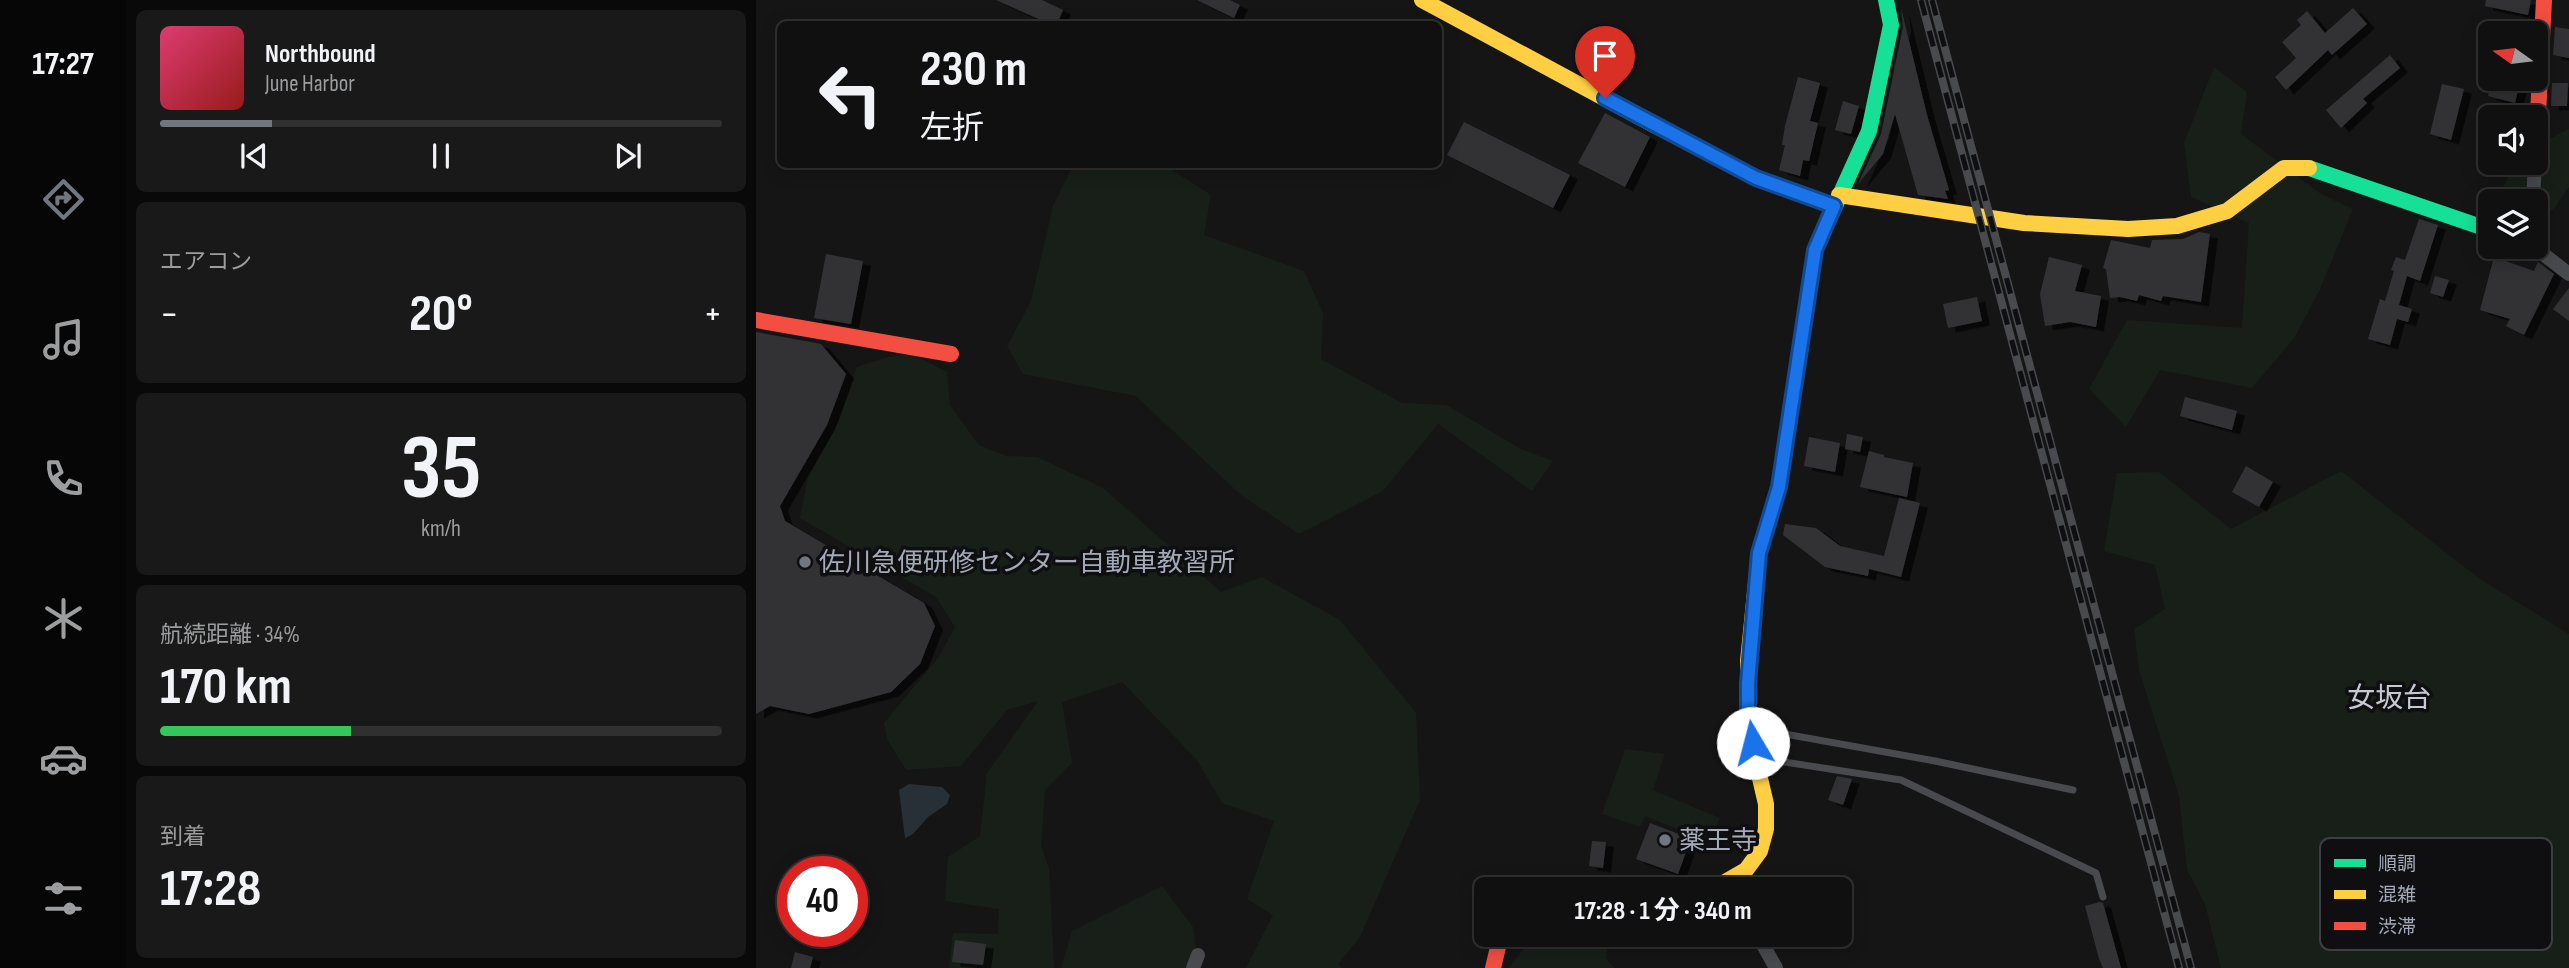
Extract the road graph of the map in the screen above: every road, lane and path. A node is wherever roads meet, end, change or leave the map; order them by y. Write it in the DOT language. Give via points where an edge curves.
graph roads {
  1 [pos="1422,0"];
  2 [pos="1886,0"];
  3 [pos="2544,0"];
  4 [pos="2538,105"];
  5 [pos="1837,201"];
  6 [pos="2478,226"];
  7 [pos="2548,258"];
  8 [pos="2569,274"];
  9 [pos="756,320"];
  10 [pos="951,354"];
  11 [pos="1748,727"];
  12 [pos="1757,758"];
  13 [pos="2073,790"];
  14 [pos="1734,838"];
  15 [pos="1760,851"];
  16 [pos="1737,877"];
  17 [pos="2103,897"];
  18 [pos="1498,947"];
  19 [pos="1764,947"];
  20 [pos="1493,968"];
  21 [pos="1776,968"];
  1 -- 5 [label="street" via="1756,178"];
  2 -- 5 [label="street" via="1891,25 1869,131"];
  3 -- 4 [label="street"];
  5 -- 6 [label="street" via="2024,223 2127,229 2177,226 2227,211 2284,168 2308,168"];
  5 -- 11 [label="street" via="1815,250 1779,487 1759,553 1748,661"];
  7 -- 8 [label="street"];
  9 -- 10 [label="street"];
  11 -- 12 [label="street"];
  11 -- 13 [label="lane"];
  12 -- 15 [label="street" via="1766,804"];
  12 -- 17 [label="lane" via="1901,780 2096,873"];
  14 -- 15 [label="lane"];
  15 -- 16 [label="street"];
  18 -- 20 [label="street"];
  19 -- 21 [label="street"];
}
